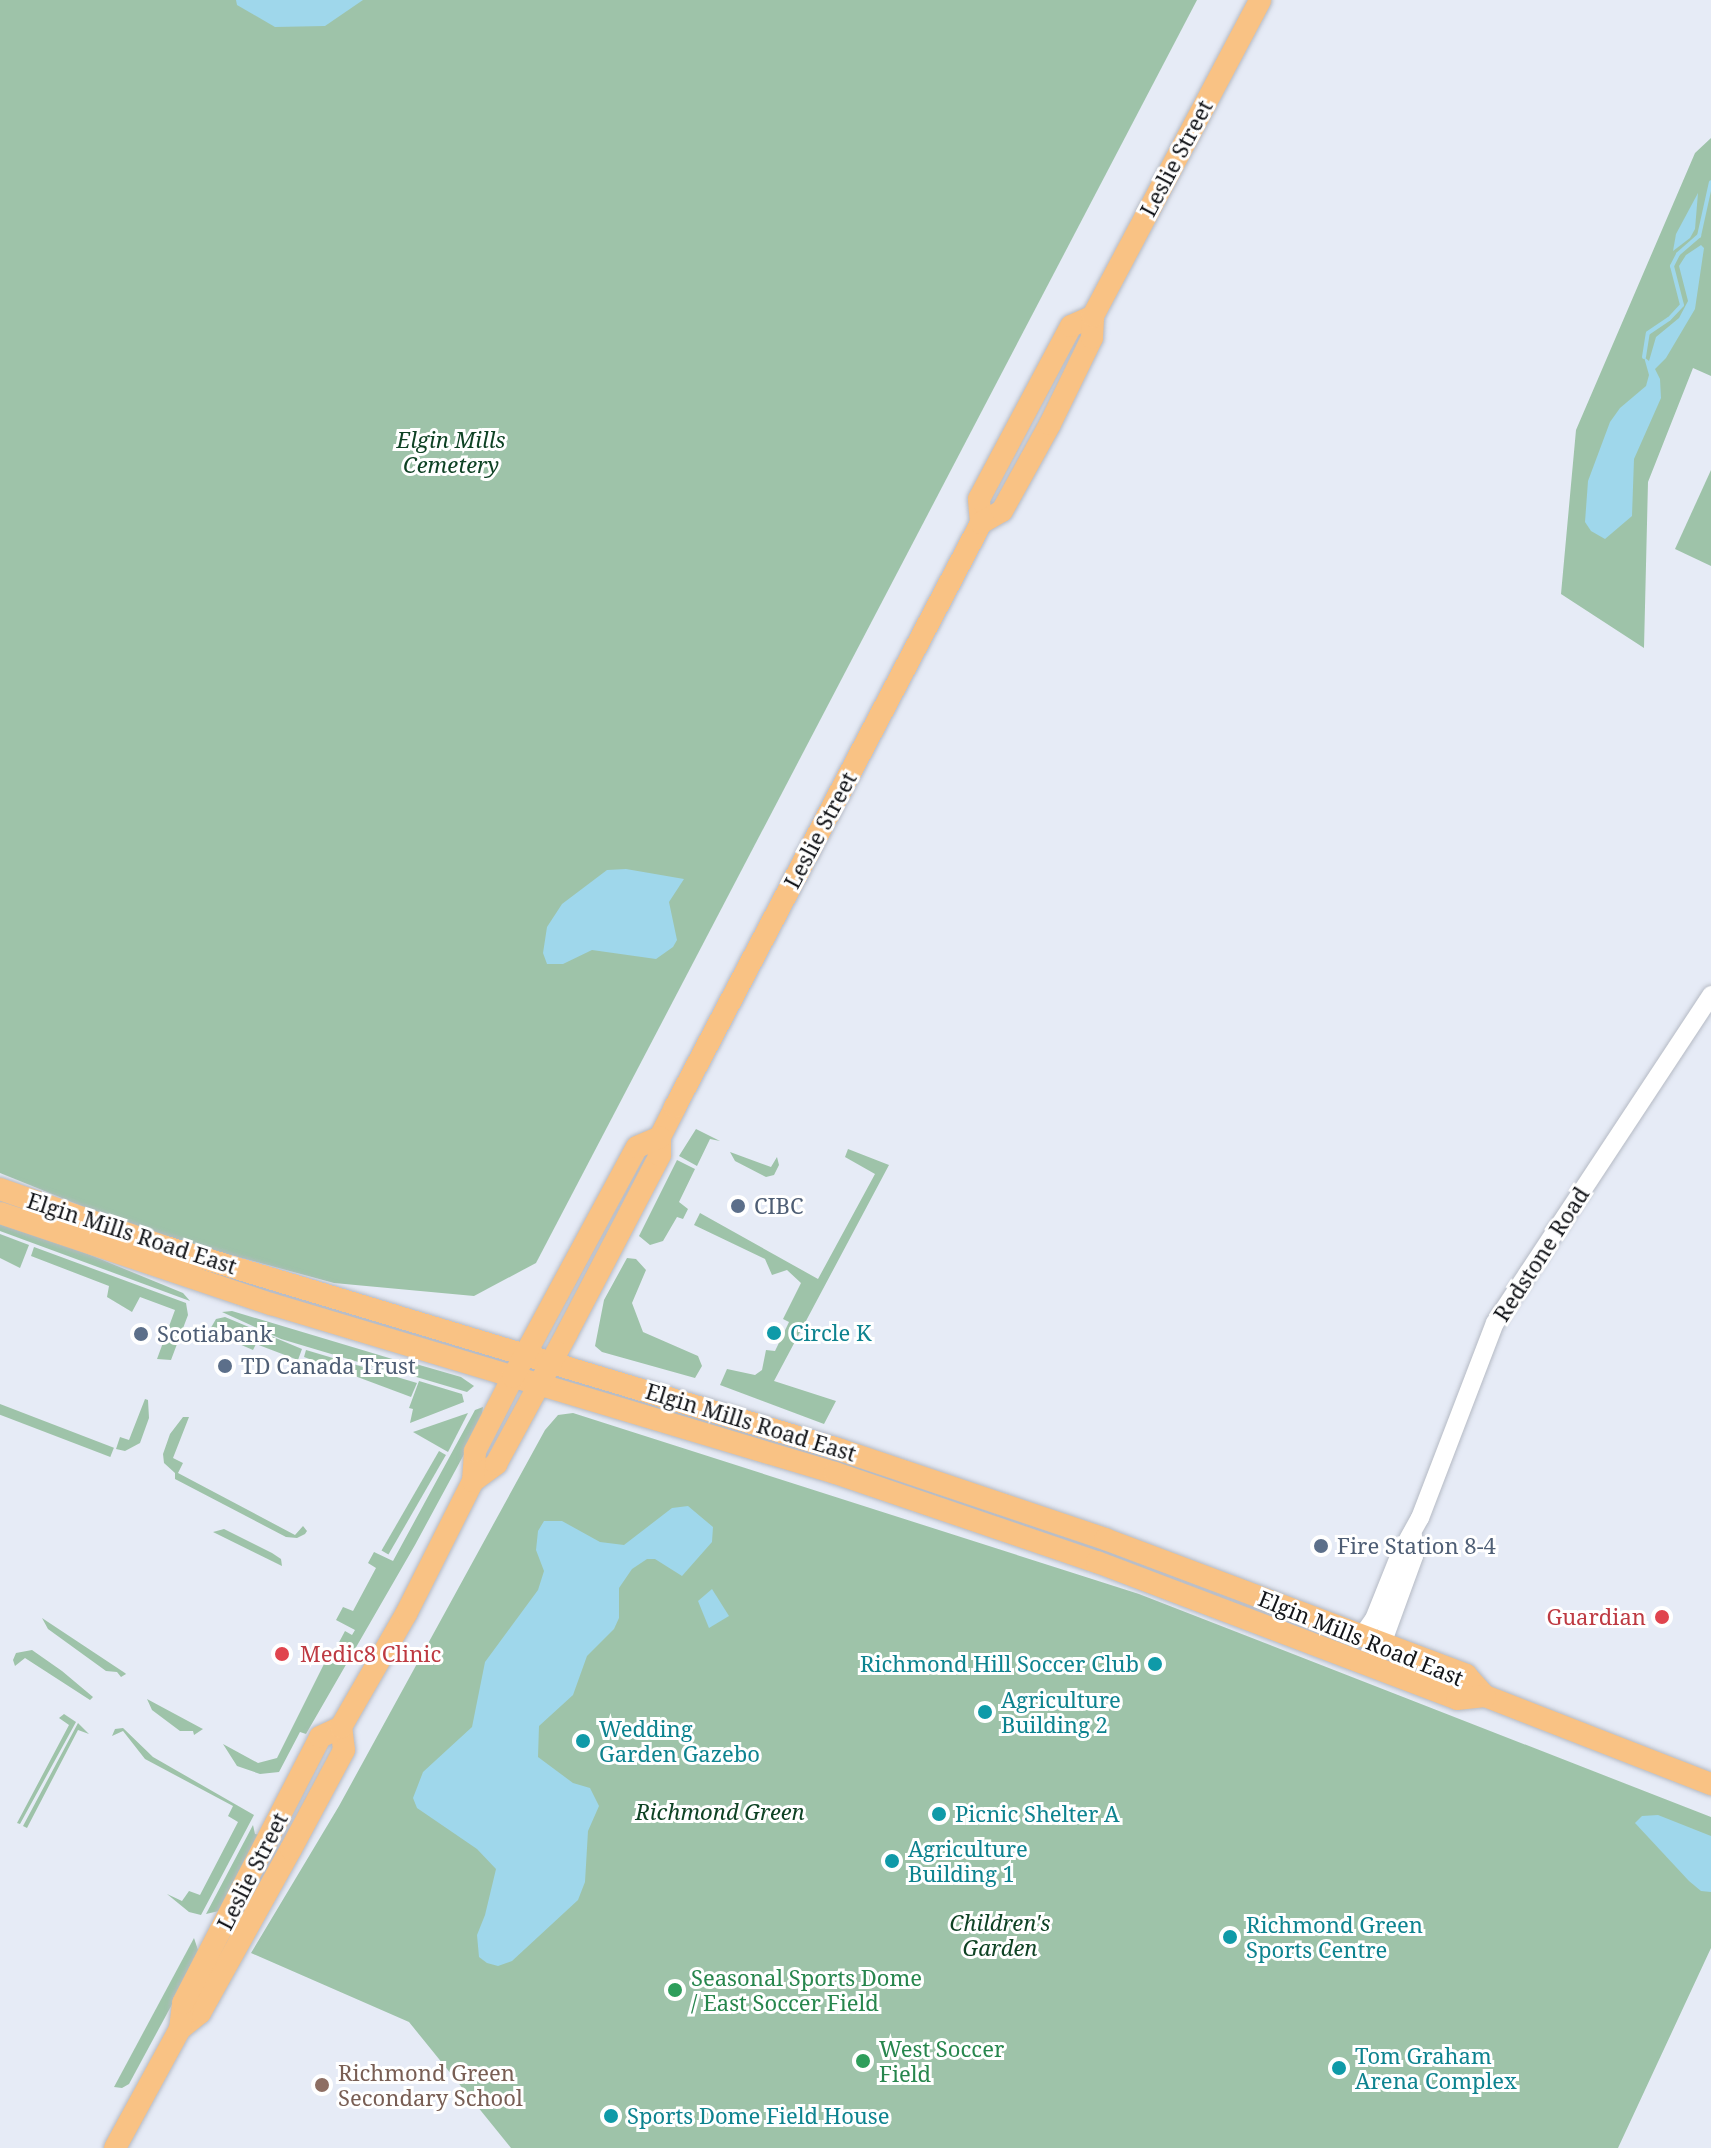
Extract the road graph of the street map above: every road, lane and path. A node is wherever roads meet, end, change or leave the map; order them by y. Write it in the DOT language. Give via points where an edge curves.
graph roads {
  1 [pos="1260,0"];
  2 [pos="1711,995"];
  3 [pos="660,1137"];
  4 [pos="0,1189"];
  5 [pos="0,1213"];
  6 [pos="526,1354"];
  7 [pos="551,1361"];
  8 [pos="513,1377"];
  9 [pos="537,1385"];
  10 [pos="473,1481"];
  11 [pos="1372,1640"];
  12 [pos="1374,1666"];
  13 [pos="1485,1696"];
  14 [pos="1711,1784"];
  15 [pos="115,2148"];
  1 -- 3 [label="main road, Leslie Street" via="1093,316 1092,338 1050,424 1002,511 981,523"];
  2 -- 11 [label="street, Redstone Road" via="1495,1323 1413,1535 1374,1619"];
  3 -- 6 [label="main road, Leslie Street" via="637,1147"];
  3 -- 7 [label="main road, Leslie Street" via="660,1155"];
  4 -- 6 [label="main road, Elgin Mills Road East" via="166,1247"];
  5 -- 8 [label="main road, Elgin Mills Road East"];
  6 -- 7 [label="main road, Elgin Mills Road East"];
  6 -- 8 [label="main road, Leslie Street"];
  7 -- 9 [label="main road, Leslie Street"];
  7 -- 11 [label="main road, Elgin Mills Road East" via="973,1493"];
  8 -- 9 [label="main road, Elgin Mills Road East"];
  8 -- 10 [label="main road, Leslie Street" via="475,1451"];
  9 -- 10 [label="main road, Leslie Street" via="496,1464"];
  9 -- 12 [label="main road, Elgin Mills Road East" via="967,1516"];
  10 -- 15 [label="main road, Leslie Street" via="341,1727 344,1750 200,2013 180,2029"];
  11 -- 12 [label="street, Redstone Road"];
  11 -- 13 [label="main road, Elgin Mills Road East" via="1466,1675"];
  12 -- 13 [label="main road, Elgin Mills Road East" via="1457,1699"];
  13 -- 14 [label="main road, Elgin Mills Road East"];
}
